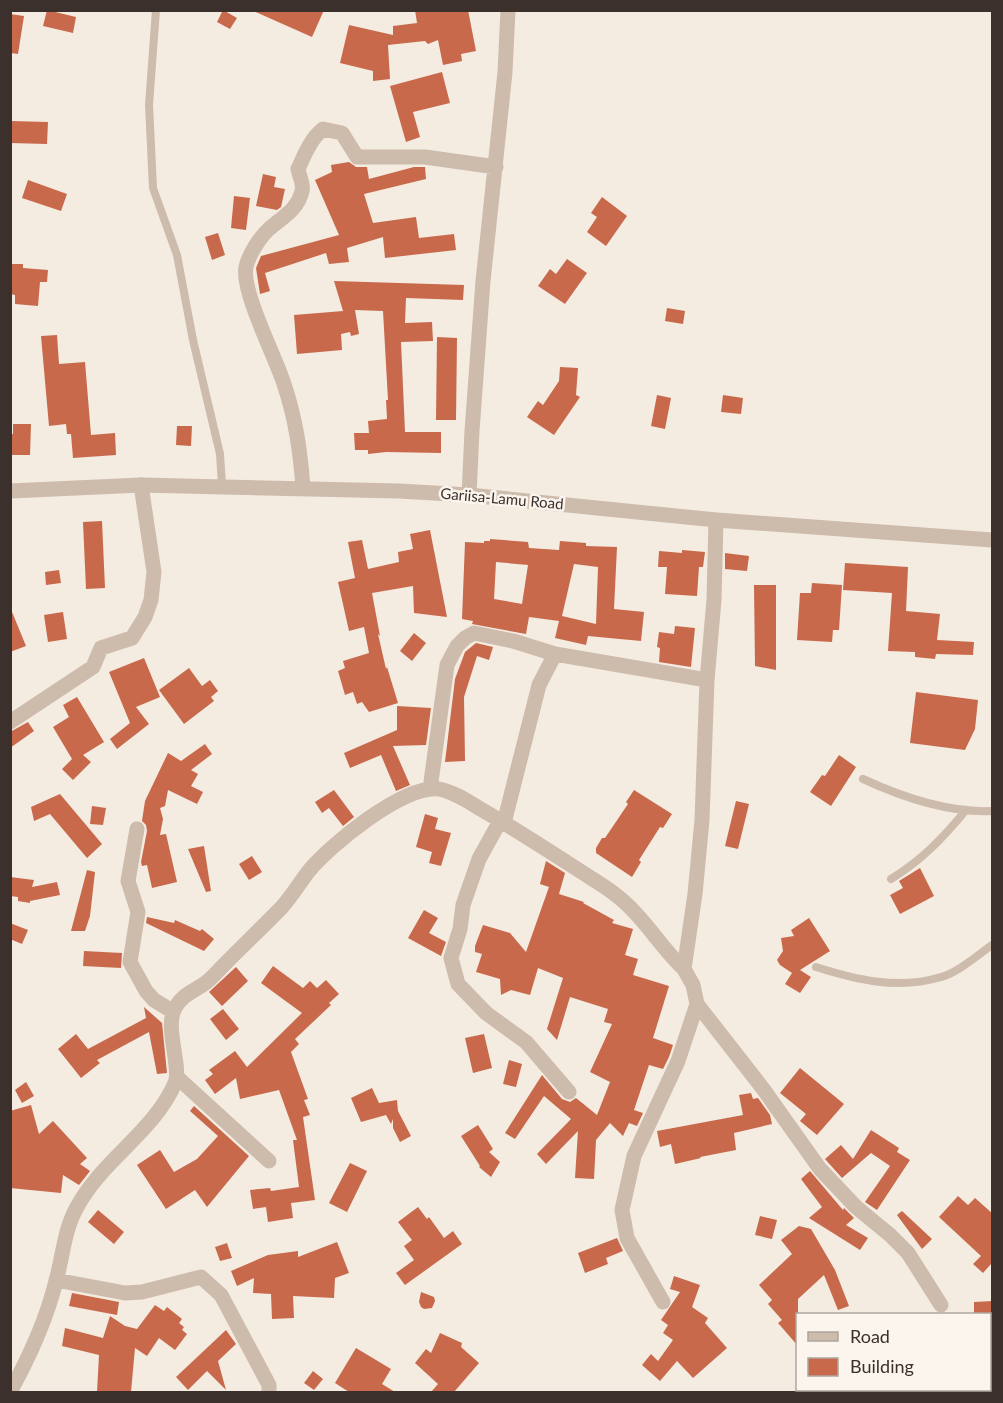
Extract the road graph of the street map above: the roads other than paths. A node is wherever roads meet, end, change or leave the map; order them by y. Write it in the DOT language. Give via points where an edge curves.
graph roads {
  1 [pos="156,10"];
  2 [pos="508,10"];
  3 [pos="496,167"];
  4 [pos="141,485"];
  5 [pos="222,485"];
  6 [pos="303,487"];
  7 [pos="10,491"];
  8 [pos="469,495"];
  9 [pos="716,520"];
  10 [pos="993,540"];
  11 [pos="555,654"];
  12 [pos="707,680"];
  13 [pos="10,722"];
  14 [pos="863,779"];
  15 [pos="430,789"];
  16 [pos="966,810"];
  17 [pos="993,811"];
  18 [pos="502,822"];
  19 [pos="137,829"];
  20 [pos="891,879"];
  21 [pos="993,945"];
  22 [pos="816,967"];
  23 [pos="684,969"];
  24 [pos="697,1004"];
  25 [pos="172,1011"];
  26 [pos="178,1078"];
  27 [pos="569,1092"];
  28 [pos="269,1161"];
  29 [pos="56,1280"];
  30 [pos="663,1302"];
  31 [pos="941,1305"];
  32 [pos="10,1392"];
  33 [pos="269,1392"];
  1 -- 5 [label="lane" via="149,105 153,188 177,255 220,454"];
  2 -- 3 [label="street"];
  3 -- 6 [label="street" via="425,158 357,157 344,135 323,129 308,149 298,169 302,193 293,209 262,237 249,260 246,276 298,434"];
  3 -- 8 [label="street" via="483,281"];
  4 -- 5 [label="street, Gariisa-Lamu Road"];
  4 -- 7 [label="street, Gariisa-Lamu Road"];
  4 -- 13 [label="street" via="154,572 151,600 138,630 132,638 101,648 93,667"];
  5 -- 6 [label="street, Gariisa-Lamu Road"];
  6 -- 8 [label="street, Gariisa-Lamu Road"];
  8 -- 9 [label="street, Gariisa-Lamu Road"];
  9 -- 10 [label="street, Gariisa-Lamu Road"];
  9 -- 12 [label="street"];
  11 -- 12 [label="street"];
  11 -- 15 [label="street" via="474,633 457,646 447,665"];
  11 -- 18 [label="street" via="539,685"];
  12 -- 23 [label="street" via="702,820"];
  14 -- 16 [label="lane" via="899,795"];
  15 -- 18 [label="street" via="462,798"];
  15 -- 25 [label="street" via="390,803 337,844 309,871 282,907 207,982 183,996"];
  16 -- 17 [label="lane"];
  16 -- 20 [label="lane" via="914,865"];
  18 -- 23 [label="street" via="622,900"];
  18 -- 27 [label="street" via="476,868 451,958 458,984 486,1012 526,1042"];
  19 -- 25 [label="street" via="128,881 138,912 130,962 146,991"];
  21 -- 22 [label="lane" via="942,977 898,985"];
  23 -- 24 [label="street"];
  24 -- 30 [label="street" via="678,1061 634,1156 621,1210 627,1238"];
  24 -- 31 [label="street" via="820,1169 856,1208 908,1253"];
  25 -- 26 [label="street" via="172,1049"];
  26 -- 28 [label="street"];
  26 -- 29 [label="street" via="141,1132 78,1204 69,1221"];
  29 -- 32 [label="street" via="44,1324"];
  29 -- 33 [label="street" via="124,1293 201,1276 221,1295 269,1385"];
}
